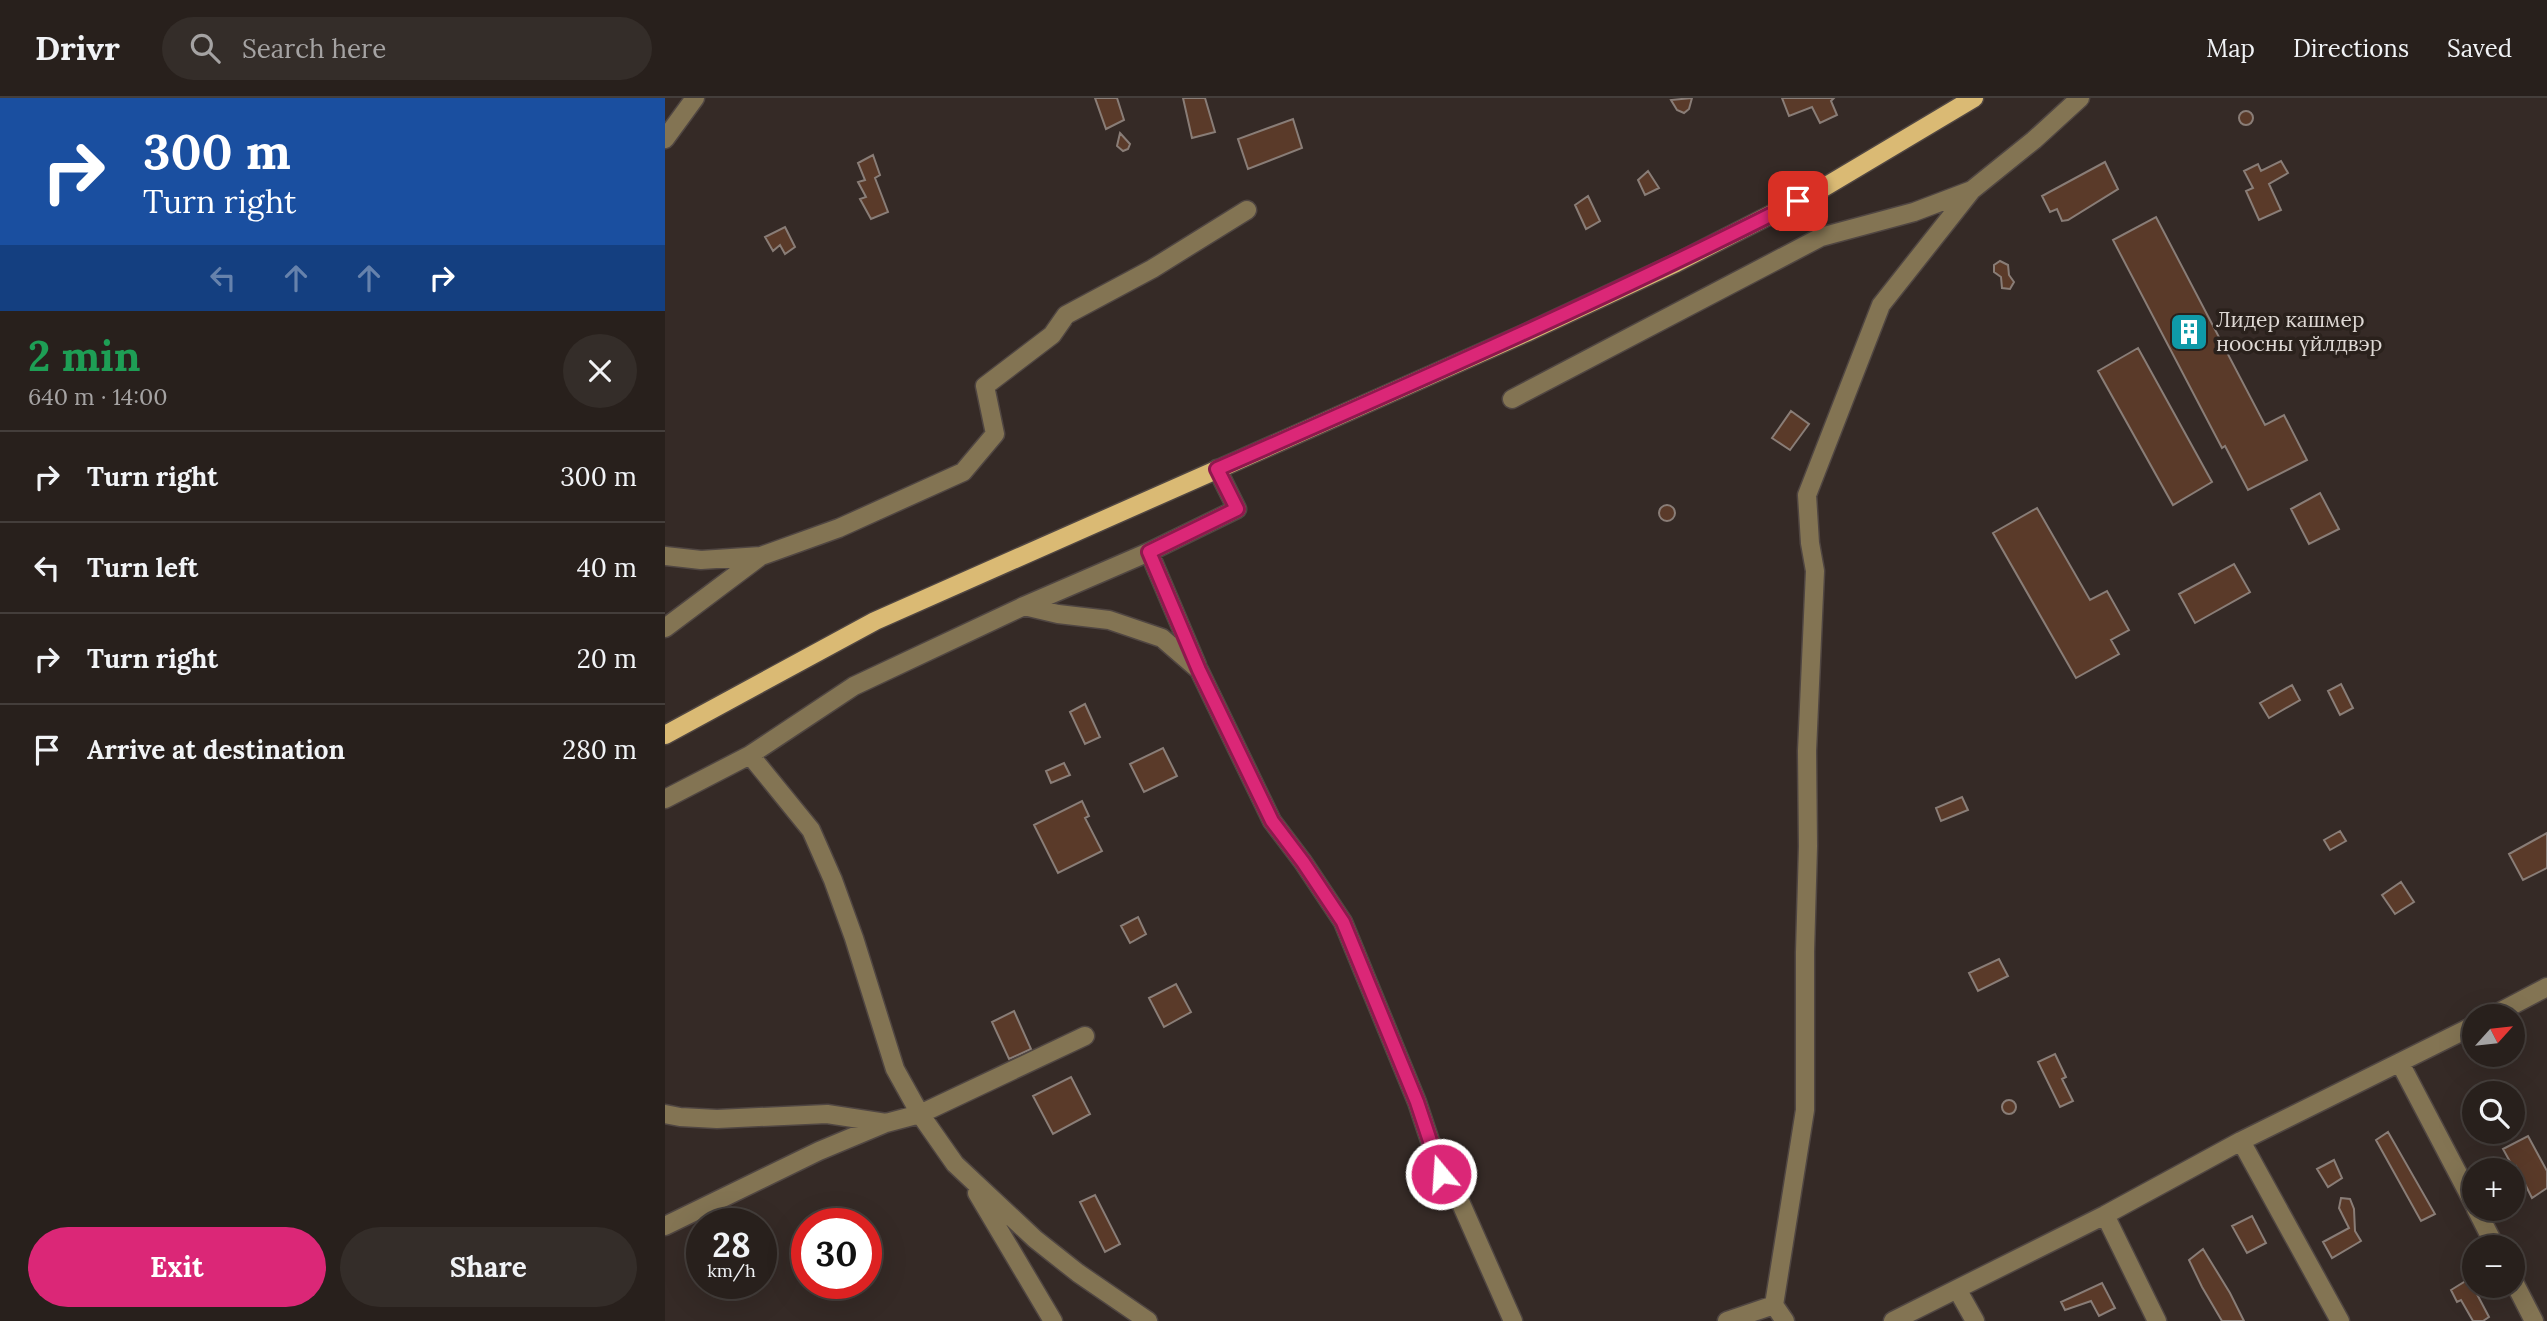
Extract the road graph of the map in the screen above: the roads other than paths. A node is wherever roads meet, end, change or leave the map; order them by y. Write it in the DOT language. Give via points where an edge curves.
graph roads {
  1 [pos="695,98"];
  2 [pos="1974,98"];
  3 [pos="2080,98"];
  4 [pos="665,139"];
  5 [pos="1972,190"];
  6 [pos="1247,210"];
  7 [pos="1512,399"];
  8 [pos="1217,469"];
  9 [pos="1149,552"];
  10 [pos="665,556"];
  11 [pos="761,556"];
  12 [pos="1024,606"];
  13 [pos="665,628"];
  14 [pos="1199,670"];
  15 [pos="665,735"];
  16 [pos="750,754"];
  17 [pos="665,799"];
  18 [pos="2547,987"];
  19 [pos="2515,1004"];
  20 [pos="2462,1031"];
  21 [pos="1085,1036"];
  22 [pos="2400,1063"];
  23 [pos="665,1114"];
  24 [pos="920,1114"];
  25 [pos="886,1123"];
  26 [pos="2241,1141"];
  27 [pos="968,1177"];
  28 [pos="2462,1183"];
  29 [pos="2105,1215"];
  30 [pos="665,1226"];
  31 [pos="1957,1289"];
  32 [pos="2522,1298"];
  33 [pos="1774,1304"];
  34 [pos="1053,1321"];
  35 [pos="1148,1321"];
  36 [pos="1513,1321"];
  37 [pos="1727,1321"];
  38 [pos="1784,1321"];
  39 [pos="1893,1321"];
  40 [pos="1975,1321"];
  41 [pos="2157,1321"];
  42 [pos="2340,1321"];
  43 [pos="2534,1321"];
  1 -- 4 [label="street"];
  2 -- 8 [label="main road" via="1823,188 1676,263"];
  3 -- 5 [label="street"];
  5 -- 7 [label="street" via="1914,212 1821,237"];
  5 -- 33 [label="street" via="1881,305 1807,495 1815,571 1807,751 1805,1110"];
  6 -- 11 [label="street" via="1066,315 1052,335 985,386 995,434 963,472 839,528"];
  8 -- 9 [label="street" via="1237,509"];
  8 -- 15 [label="main road" via="875,621"];
  9 -- 12 [label="street"];
  9 -- 14 [label="street"];
  10 -- 11 [label="street" via="701,560"];
  11 -- 13 [label="street"];
  12 -- 14 [label="street" via="1109,620 1162,638"];
  12 -- 16 [label="street" via="854,686"];
  14 -- 36 [label="street" via="1272,821 1343,922 1417,1102 1441,1174 1459,1199"];
  16 -- 17 [label="street"];
  16 -- 24 [label="street" via="811,830 854,937 895,1069"];
  18 -- 19 [label="street"];
  20 -- 22 [label="street"];
  21 -- 24 [label="street"];
  22 -- 26 [label="street"];
  22 -- 28 [label="street"];
  23 -- 25 [label="street" via="717,1119 827,1114"];
  24 -- 25 [label="street"];
  24 -- 27 [label="street"];
  25 -- 30 [label="street"];
  26 -- 29 [label="street"];
  26 -- 42 [label="street"];
  27 -- 34 [label="street"];
  27 -- 35 [label="street" via="1035,1239"];
  29 -- 31 [label="street"];
  29 -- 41 [label="street"];
  31 -- 39 [label="street"];
  31 -- 40 [label="street"];
  32 -- 43 [label="street"];
  33 -- 37 [label="street"];
  33 -- 38 [label="street"];
}
